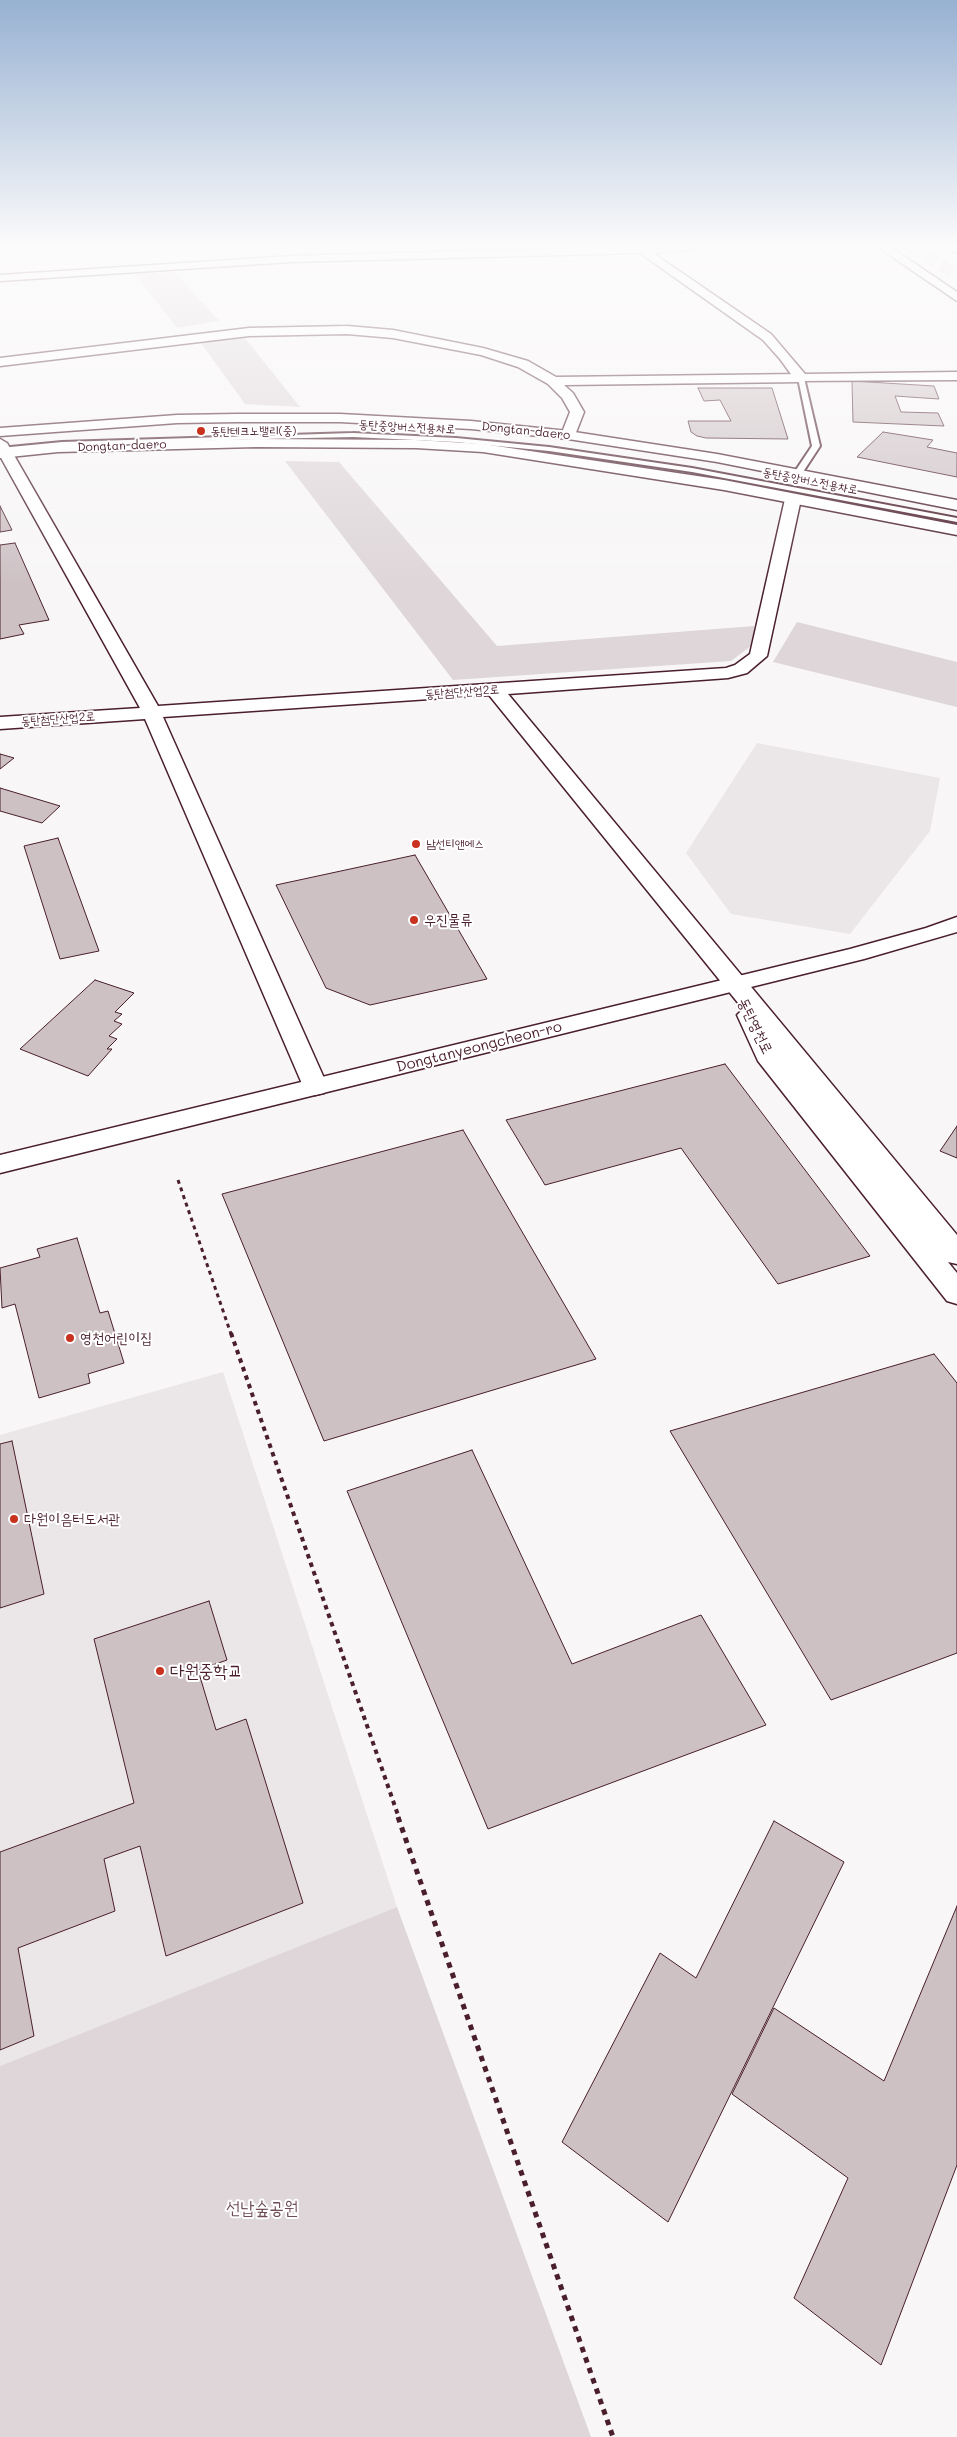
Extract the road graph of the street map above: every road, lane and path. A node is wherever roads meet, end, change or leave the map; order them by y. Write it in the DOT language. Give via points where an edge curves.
graph roads {
  1 [pos="19,360"];
  2 [pos="509,360"];
  3 [pos="788,360"];
  4 [pos="0,362"];
  5 [pos="957,376"];
  6 [pos="800,378"];
  7 [pos="552,381"];
  8 [pos="0,432"];
  9 [pos="568,435"];
  10 [pos="2,448"];
  11 [pos="798,473"];
  12 [pos="793,499"];
  13 [pos="957,505"];
  14 [pos="957,515"];
  15 [pos="957,520"];
  16 [pos="957,530"];
  17 [pos="495,690"];
  18 [pos="152,713"];
  19 [pos="0,723"];
  20 [pos="957,924"];
  21 [pos="735,984"];
  22 [pos="315,1087"];
  23 [pos="0,1164"];
  24 [pos="178,1180"];
  25 [pos="957,1254"];
  26 [pos="957,1293"];
  27 [pos="614,2437"];
  1 -- 4 [label="street"];
  2 -- 7 [label="street"];
  3 -- 6 [label="street"];
  5 -- 6 [label="street"];
  6 -- 7 [label="street"];
  6 -- 11 [label="lane" via="816,446"];
  7 -- 9 [label="street" via="568,396 577,412"];
  8 -- 9 [label="street, Dongtan-daero" via="178,419 340,418 442,422"];
  9 -- 11 [label="street, Dongtan-daero"];
  10 -- 12 [label="street, Dongtan-daero" via="158,444 416,444 483,448 585,462"];
  10 -- 14 [label="lane" via="66,436 273,429 469,438 647,459"];
  10 -- 15 [label="lane, 동탄중앙버스전용차로" via="259,437 456,440 549,449 692,470"];
  10 -- 18 [label="street"];
  11 -- 13 [label="street, Dongtan-daero"];
  12 -- 16 [label="street, Dongtan-daero"];
  12 -- 17 [label="street, 동탄첨단산업2로" via="758,656 751,663 728,673"];
  17 -- 18 [label="street, 동탄첨단산업2로"];
  17 -- 21 [label="street"];
  18 -- 19 [label="street, 동탄첨단산업2로"];
  18 -- 22 [label="street"];
  20 -- 21 [label="street, Dongtanyeongcheon-ro" via="934,933"];
  21 -- 22 [label="street, Dongtanyeongcheon-ro"];
  21 -- 25 [label="street, 동탄영천로"];
  21 -- 26 [label="street, 동탄영천로" via="767,1055"];
  22 -- 23 [label="street, Dongtanyeongcheon-ro"];
  24 -- 27 [label="path"];
}
